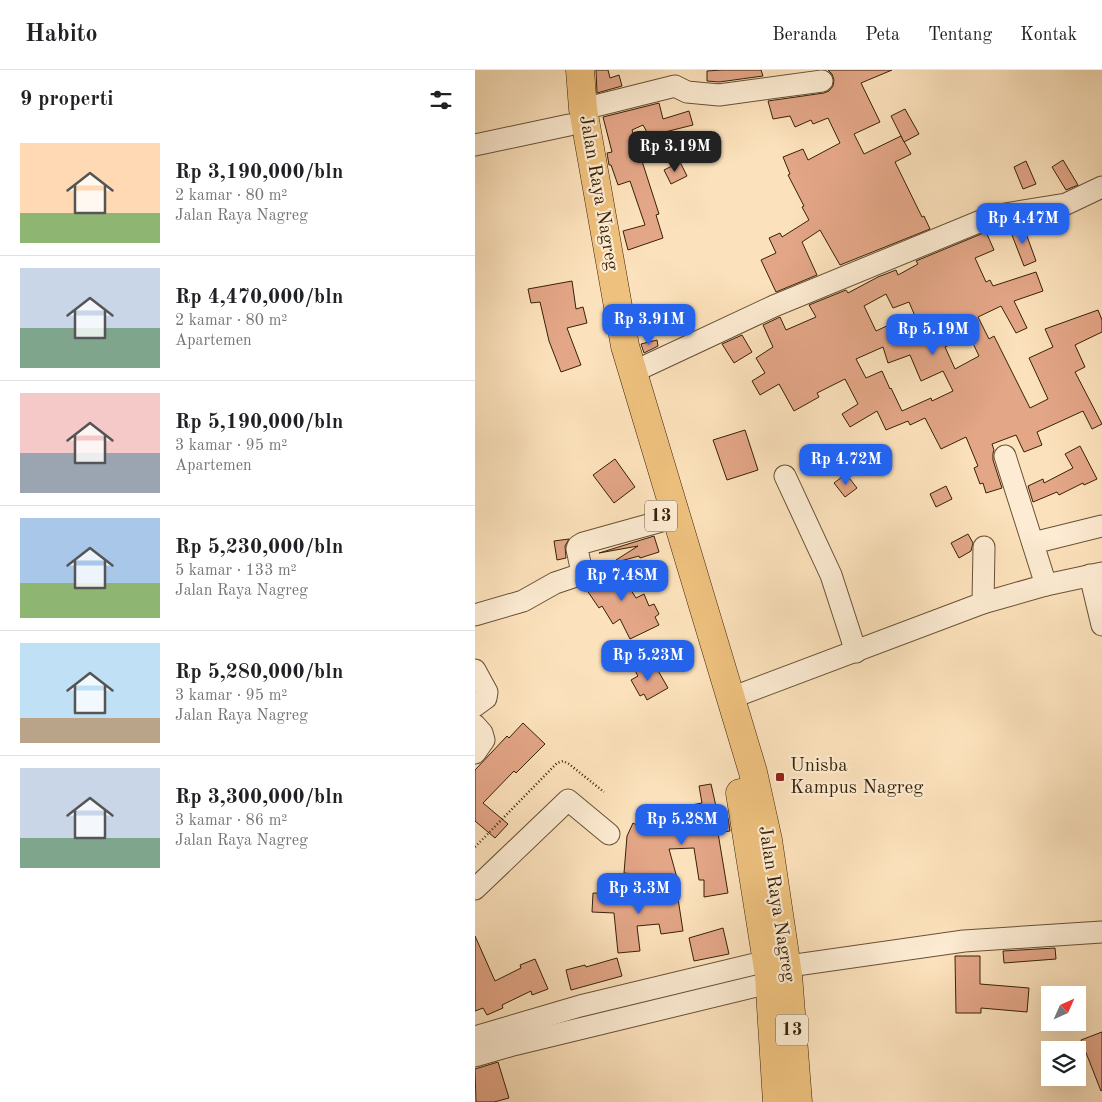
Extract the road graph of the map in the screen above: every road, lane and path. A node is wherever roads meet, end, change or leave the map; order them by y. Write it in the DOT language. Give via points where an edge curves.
graph roads {
  1 [pos="562,70"];
  2 [pos="580,70"];
  3 [pos="822,81"];
  4 [pos="576,117"];
  5 [pos="475,146"];
  6 [pos="1102,187"];
  7 [pos="633,372"];
  8 [pos="1005,456"];
  9 [pos="785,476"];
  10 [pos="662,520"];
  11 [pos="1102,526"];
  12 [pos="1033,543"];
  13 [pos="984,547"];
  14 [pos="1096,574"];
  15 [pos="1046,585"];
  16 [pos="983,603"];
  17 [pos="475,615"];
  18 [pos="1102,625"];
  19 [pos="856,652"];
  20 [pos="475,670"];
  21 [pos="731,698"];
  22 [pos="475,706"];
  23 [pos="475,725"];
  24 [pos="477,747"];
  25 [pos="604,792"];
  26 [pos="609,834"];
  27 [pos="475,847"];
  28 [pos="475,889"];
  29 [pos="1102,932"];
  30 [pos="781,969"];
  31 [pos="477,1030"];
  32 [pos="511,1036"];
  33 [pos="475,1056"];
  34 [pos="777,1102"];
  35 [pos="799,1102"];
  1 -- 4 [label="highway, Jalan Raya Nagreg / 13"];
  2 -- 4 [label="highway, Jalan Raya Nagreg / 13"];
  3 -- 4 [label="street" via="719,95 687,92 675,86"];
  4 -- 5 [label="street"];
  4 -- 7 [label="highway, Jalan Raya Nagreg / 13"];
  4 -- 10 [label="highway, Jalan Raya Nagreg / 13" via="597,298 608,349"];
  6 -- 7 [label="street" via="1066,204 993,216 774,306"];
  7 -- 21 [label="highway, Jalan Raya Nagreg / 13"];
  8 -- 12 [label="street"];
  9 -- 19 [label="street" via="831,575"];
  10 -- 17 [label="street" via="583,543 577,549 581,568 579,575 555,583 523,601"];
  10 -- 30 [label="highway, Jalan Raya Nagreg / 13" via="739,786"];
  11 -- 12 [label="street"];
  12 -- 15 [label="street"];
  13 -- 16 [label="street"];
  14 -- 15 [label="street"];
  14 -- 18 [label="street"];
  15 -- 16 [label="street"];
  16 -- 19 [label="street"];
  19 -- 21 [label="street"];
  20 -- 22 [label="street" via="487,689 487,695"];
  21 -- 30 [label="highway, Jalan Raya Nagreg / 13" via="753,772 768,840"];
  23 -- 24 [label="street" via="484,740"];
  25 -- 27 [label="path" via="569,764 557,763"];
  26 -- 28 [label="street" via="568,800"];
  29 -- 30 [label="street" via="964,941"];
  30 -- 32 [label="street" via="580,1006"];
  30 -- 34 [label="highway, Jalan Raya Nagreg / 13"];
  30 -- 35 [label="highway, Jalan Raya Nagreg / 13"];
  31 -- 32 [label="street"];
  32 -- 33 [label="street"];
}
